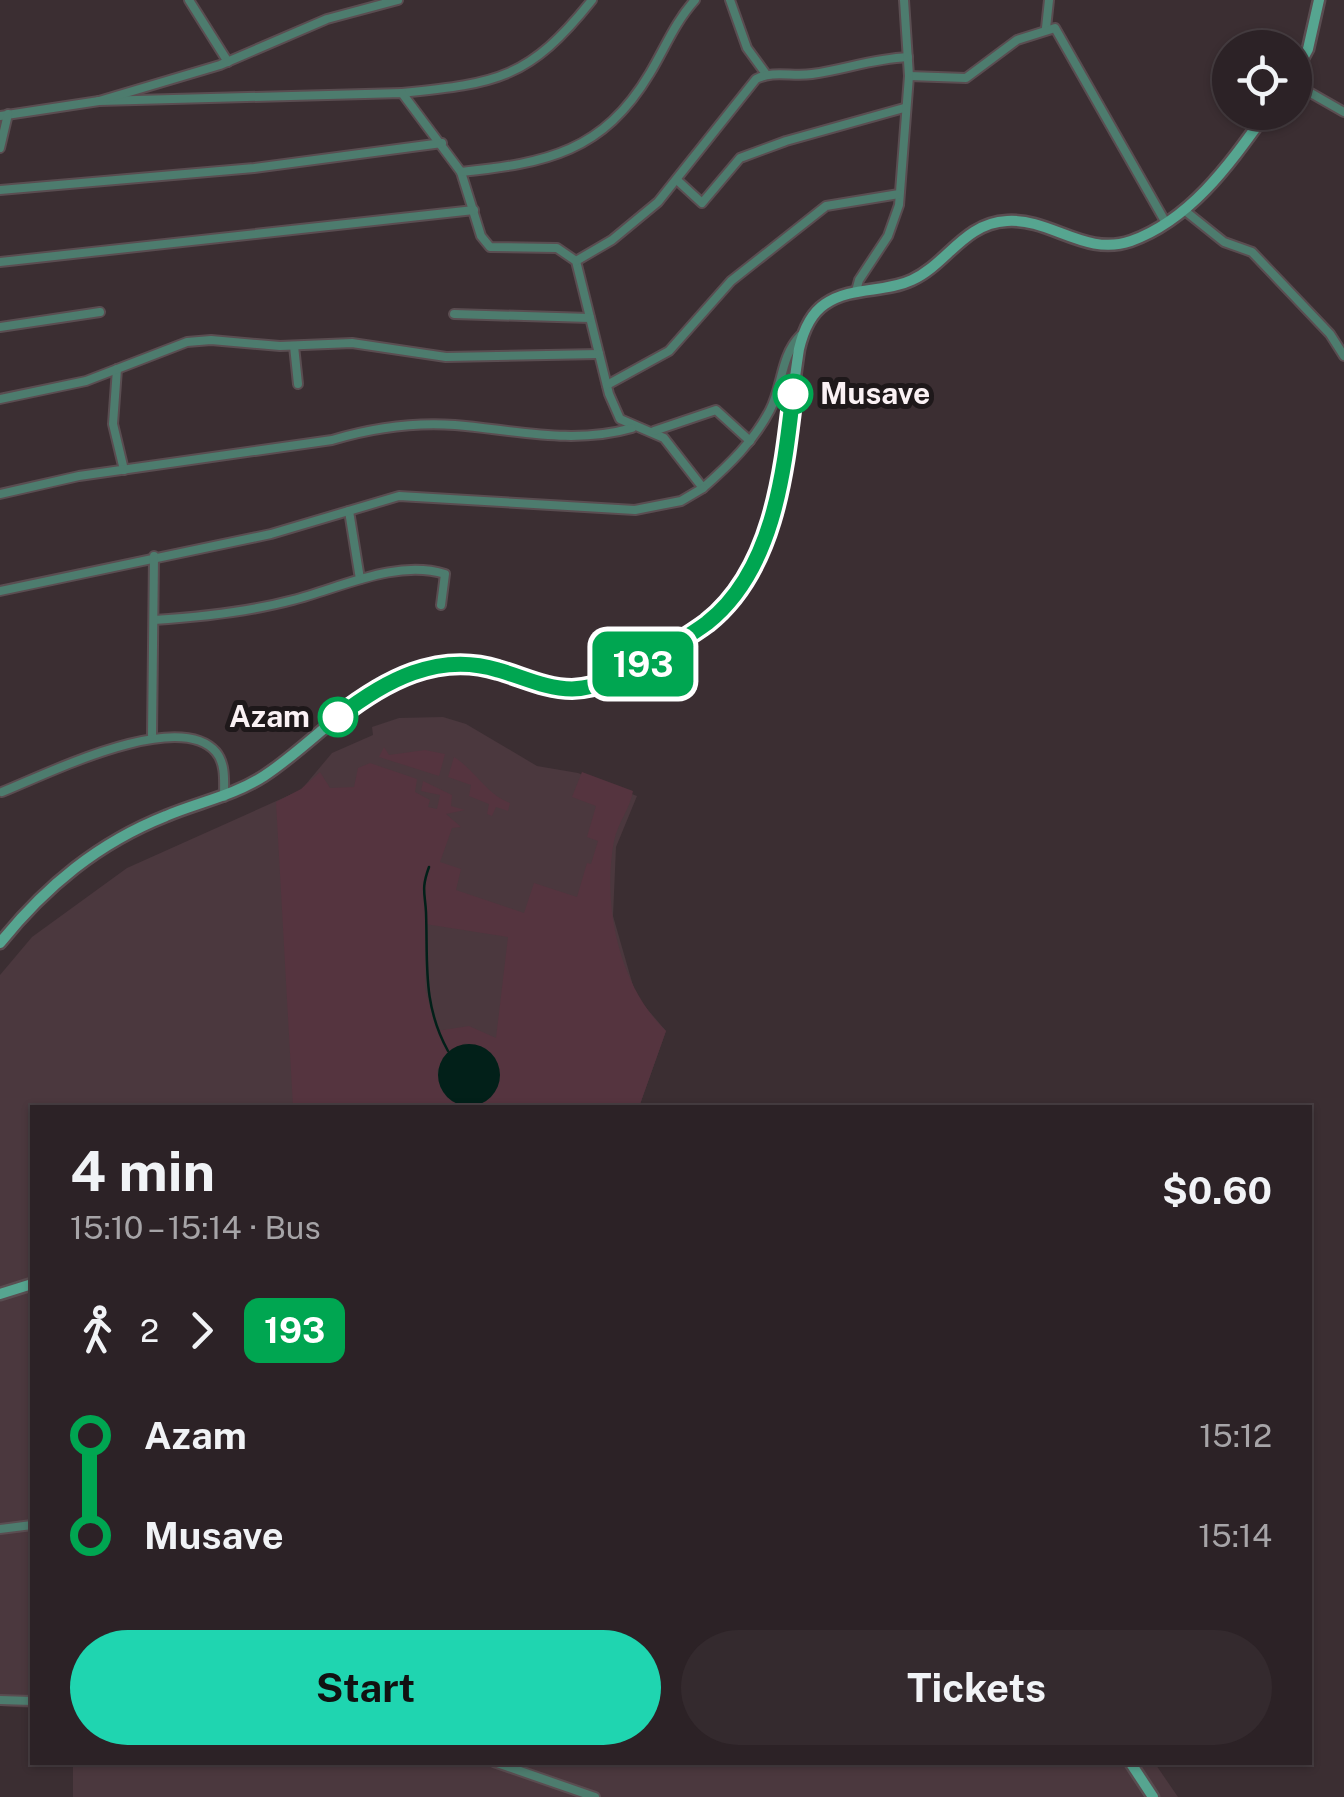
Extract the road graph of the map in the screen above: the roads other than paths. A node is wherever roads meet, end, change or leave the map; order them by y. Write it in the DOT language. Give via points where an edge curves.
graph roads {
  1 [pos="189,0"];
  2 [pos="398,0"];
  3 [pos="592,0"];
  4 [pos="695,0"];
  5 [pos="730,0"];
  6 [pos="904,0"];
  7 [pos="1050,0"];
  8 [pos="1319,0"];
  9 [pos="1046,28"];
  10 [pos="1312,31"];
  11 [pos="908,58"];
  12 [pos="228,62"];
  13 [pos="766,74"];
  14 [pos="909,76"];
  15 [pos="402,94"];
  16 [pos="1312,94"];
  17 [pos="99,101"];
  18 [pos="904,108"];
  19 [pos="1344,112"];
  20 [pos="4,115"];
  21 [pos="1254,130"];
  22 [pos="442,144"];
  23 [pos="0,148"];
  24 [pos="461,172"];
  25 [pos="677,180"];
  26 [pos="0,190"];
  27 [pos="900,194"];
  28 [pos="474,210"];
  29 [pos="1184,210"];
  30 [pos="1166,223"];
  31 [pos="576,261"];
  32 [pos="0,262"];
  33 [pos="856,291"];
  34 [pos="100,312"];
  35 [pos="454,314"];
  36 [pos="590,318"];
  37 [pos="0,326"];
  38 [pos="803,334"];
  39 [pos="294,346"];
  40 [pos="599,354"];
  41 [pos="1344,356"];
  42 [pos="117,369"];
  43 [pos="298,384"];
  44 [pos="607,385"];
  45 [pos="0,399"];
  46 [pos="637,427"];
  47 [pos="654,431"];
  48 [pos="750,441"];
  49 [pos="124,470"];
  50 [pos="703,488"];
  51 [pos="0,494"];
  52 [pos="349,510"];
  53 [pos="154,556"];
  54 [pos="360,579"];
  55 [pos="0,591"];
  56 [pos="440,605"];
  57 [pos="154,620"];
  58 [pos="152,735"];
  59 [pos="2,792"];
  60 [pos="224,797"];
  61 [pos="4,930"];
  62 [pos="0,942"];
  63 [pos="30,1285"];
  64 [pos="0,1294"];
  65 [pos="30,1525"];
  66 [pos="0,1529"];
  67 [pos="0,1700"];
  68 [pos="30,1701"];
  69 [pos="503,1765"];
  70 [pos="1132,1765"];
  71 [pos="595,1797"];
  72 [pos="1153,1797"];
  1 -- 12 [label="street"];
  2 -- 12 [label="street" via="327,20"];
  3 -- 15 [label="street" via="527,66 471,87"];
  4 -- 24 [label="street" via="629,107 585,142 548,161"];
  5 -- 13 [label="street" via="746,48"];
  6 -- 11 [label="street"];
  7 -- 9 [label="street"];
  8 -- 10 [label="main road"];
  9 -- 14 [label="street" via="1017,40 976,74"];
  9 -- 30 [label="street" via="1062,34"];
  11 -- 13 [label="street"];
  11 -- 14 [label="street"];
  12 -- 17 [label="street"];
  13 -- 25 [label="street" via="744,90"];
  14 -- 18 [label="street"];
  15 -- 17 [label="street"];
  15 -- 22 [label="street"];
  16 -- 19 [label="street"];
  17 -- 20 [label="street"];
  18 -- 25 [label="street" via="740,158 702,203"];
  18 -- 27 [label="street"];
  20 -- 23 [label="street"];
  21 -- 29 [label="main road" via="1211,187"];
  22 -- 24 [label="street"];
  22 -- 26 [label="street"];
  24 -- 28 [label="street"];
  25 -- 31 [label="street" via="632,225"];
  27 -- 33 [label="street" via="896,221"];
  27 -- 44 [label="street" via="826,206 731,281 669,351"];
  28 -- 31 [label="street" via="490,247 557,248"];
  28 -- 32 [label="street"];
  29 -- 30 [label="main road"];
  29 -- 41 [label="street" via="1224,242 1252,252"];
  30 -- 33 [label="main road" via="1128,242 1104,245 1030,222 990,224 910,281"];
  31 -- 36 [label="street"];
  33 -- 38 [label="main road" via="821,307"];
  34 -- 37 [label="street"];
  35 -- 36 [label="street"];
  36 -- 40 [label="street"];
  38 -- 48 [label="street"];
  38 -- 60 [label="main road" via="788,450 766,534 743,582 708,622 642,664 589,686 558,688 470,665 414,671 385,683 264,776"];
  39 -- 40 [label="street" via="352,343 446,356"];
  39 -- 42 [label="street" via="186,342"];
  39 -- 43 [label="street"];
  40 -- 44 [label="street"];
  42 -- 45 [label="street"];
  42 -- 49 [label="street" via="113,424"];
  44 -- 46 [label="street" via="620,420"];
  46 -- 47 [label="street"];
  46 -- 49 [label="street" via="531,436 408,425"];
  47 -- 48 [label="street" via="716,410"];
  47 -- 50 [label="street"];
  48 -- 50 [label="street"];
  49 -- 51 [label="street"];
  50 -- 52 [label="street" via="681,502 634,510 423,494"];
  52 -- 53 [label="street" via="270,534"];
  52 -- 54 [label="street"];
  53 -- 55 [label="street"];
  53 -- 57 [label="street"];
  54 -- 56 [label="street" via="439,572 446,582"];
  54 -- 57 [label="street" via="294,600"];
  57 -- 58 [label="street"];
  58 -- 59 [label="street"];
  58 -- 60 [label="street" via="214,750 224,769"];
  60 -- 61 [label="main road" via="138,827 103,848"];
  61 -- 62 [label="main road"];
  63 -- 64 [label="main road"];
  65 -- 66 [label="street"];
  67 -- 68 [label="street"];
  69 -- 71 [label="street"];
  70 -- 72 [label="main road"];
}
